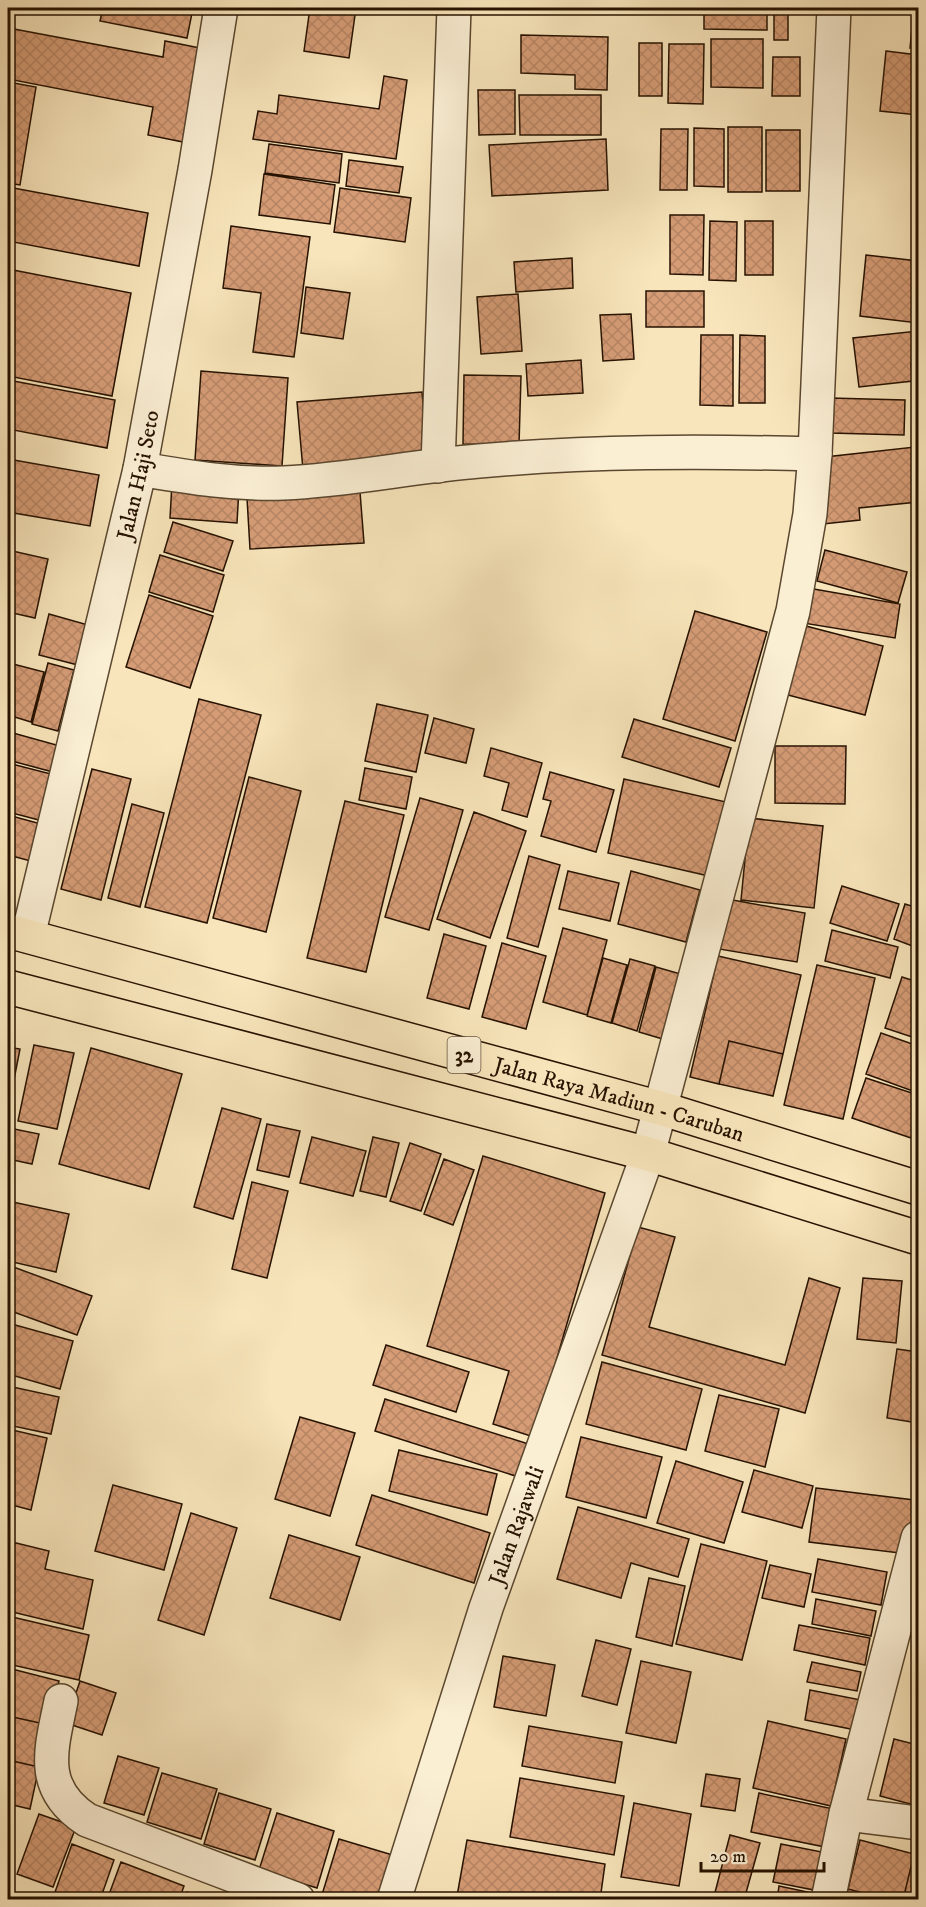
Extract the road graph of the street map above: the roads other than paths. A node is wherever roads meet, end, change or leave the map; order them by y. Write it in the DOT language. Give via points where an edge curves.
graph roads {
  1 [pos="221,8"];
  2 [pos="454,8"];
  3 [pos="834,8"];
  4 [pos="815,454"];
  5 [pos="438,466"];
  6 [pos="140,470"];
  7 [pos="18,934"];
  8 [pos="8,987"];
  9 [pos="660,1108"];
  10 [pos="648,1154"];
  11 [pos="918,1188"];
  12 [pos="918,1238"];
  13 [pos="918,1538"];
  14 [pos="60,1701"];
  15 [pos="846,1814"];
  16 [pos="918,1823"];
  17 [pos="298,1899"];
  18 [pos="394,1899"];
  19 [pos="828,1899"];
  1 -- 6 [label="street, Jalan Haji Seto"];
  2 -- 5 [label="street"];
  3 -- 4 [label="street, Jalan Rajawali"];
  4 -- 5 [label="street" via="658,450"];
  4 -- 9 [label="street, Jalan Rajawali" via="809,524 793,611"];
  5 -- 6 [label="street" via="282,483 208,481"];
  6 -- 7 [label="street, Jalan Haji Seto"];
  7 -- 9 [label="highway, Jalan Raya Madiun - Caruban / 32"];
  8 -- 10 [label="highway, Jalan Raya Madiun - Caruban / 32"];
  9 -- 10 [label="street, Jalan Rajawali"];
  9 -- 11 [label="highway, Jalan Raya Madiun - Caruban / 32"];
  10 -- 12 [label="highway, Jalan Raya Madiun - Caruban / 32"];
  10 -- 18 [label="street, Jalan Rajawali" via="486,1608"];
  13 -- 15 [label="street"];
  14 -- 17 [label="street" via="51,1762 53,1776 69,1808 87,1820"];
  15 -- 16 [label="street"];
  15 -- 19 [label="street"];
}
